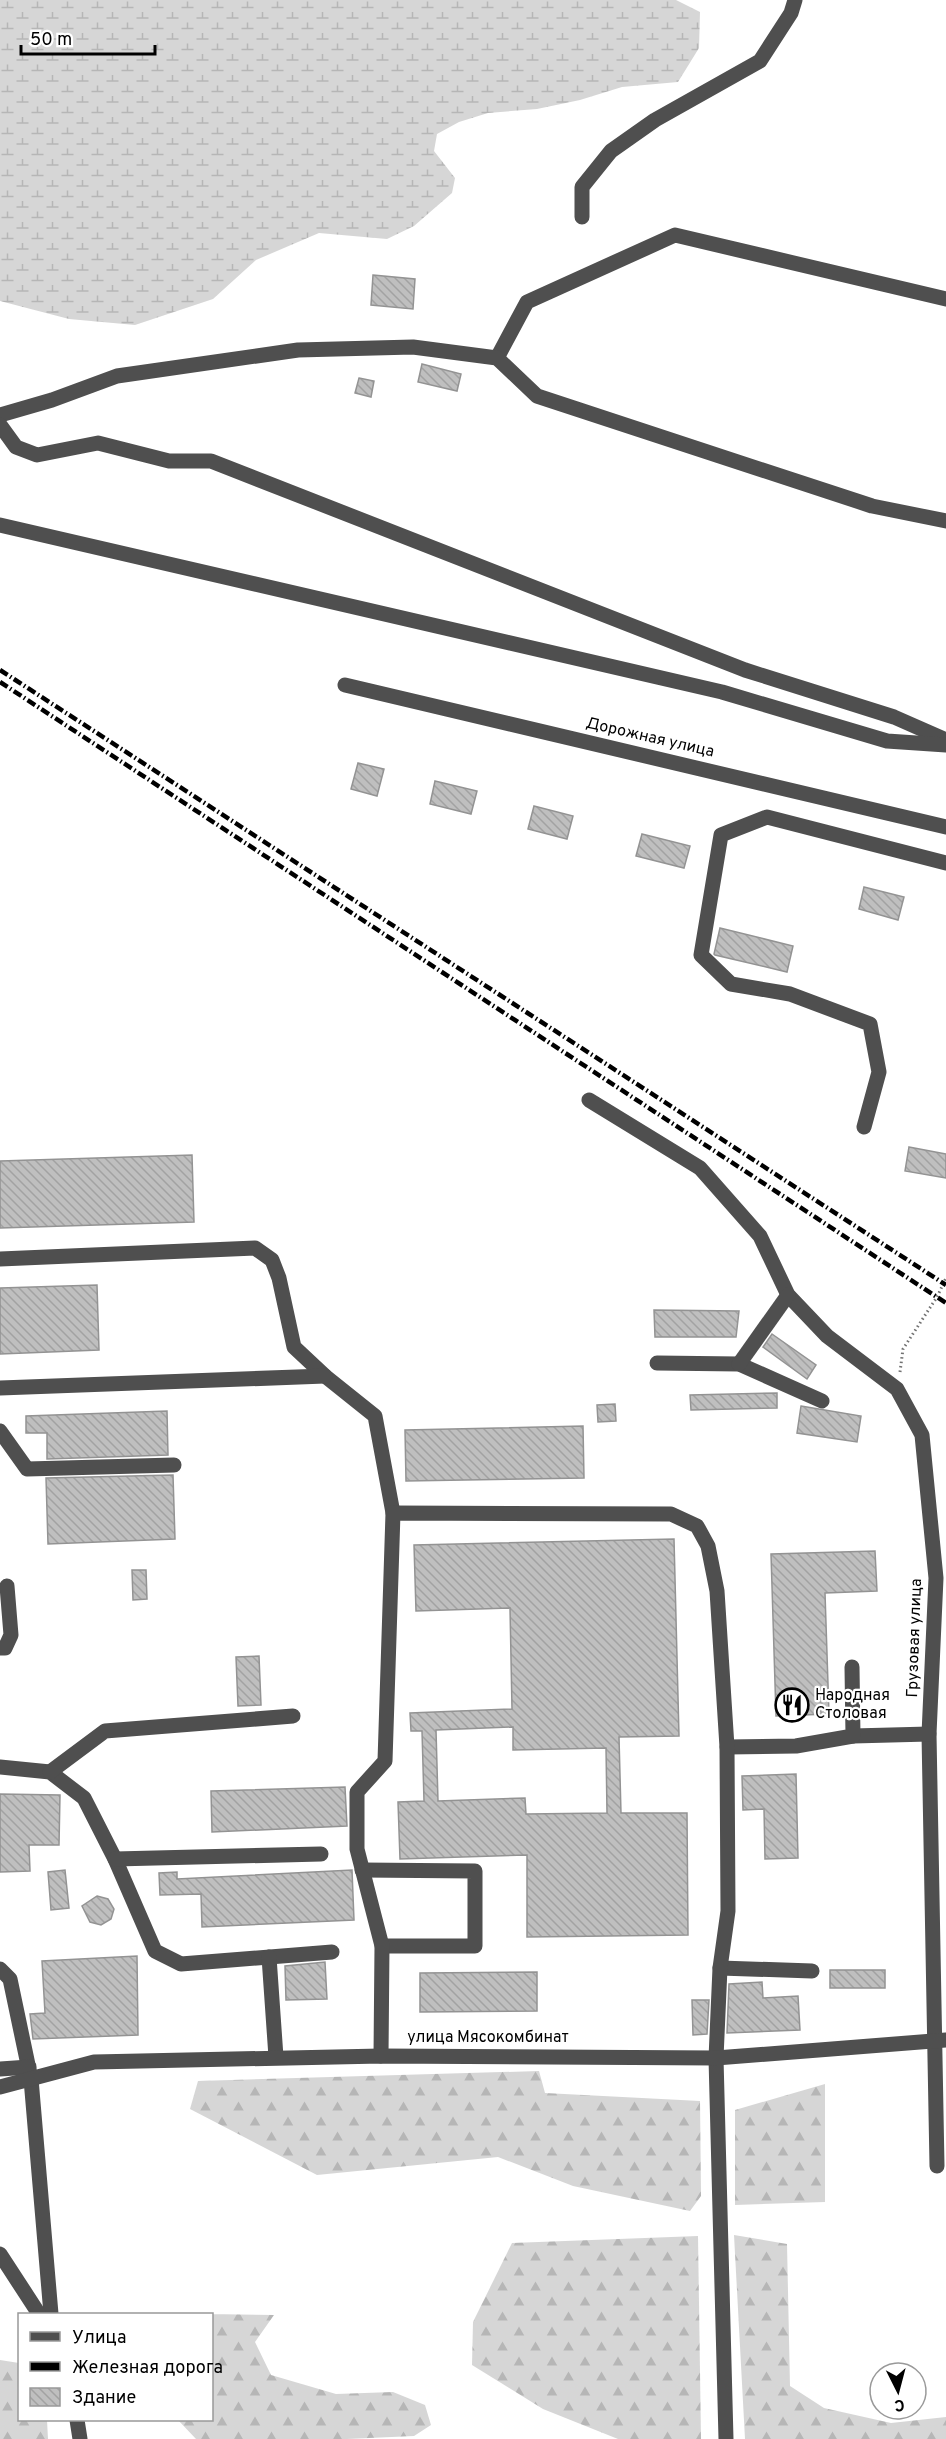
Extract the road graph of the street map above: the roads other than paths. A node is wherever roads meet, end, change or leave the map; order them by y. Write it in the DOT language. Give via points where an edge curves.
graph roads {
  1 [pos="795,0"];
  2 [pos="582,217"];
  3 [pos="946,299"];
  4 [pos="497,358"];
  5 [pos="0,415"];
  6 [pos="0,425"];
  7 [pos="946,521"];
  8 [pos="0,525"];
  9 [pos="345,685"];
  10 [pos="946,740"];
  11 [pos="946,745"];
  12 [pos="946,827"];
  13 [pos="946,863"];
  14 [pos="589,1100"];
  15 [pos="864,1127"];
  16 [pos="0,1259"];
  17 [pos="788,1295"];
  18 [pos="657,1363"];
  19 [pos="739,1364"];
  20 [pos="325,1376"];
  21 [pos="0,1388"];
  22 [pos="822,1401"];
  23 [pos="0,1431"];
  24 [pos="174,1466"];
  25 [pos="393,1513"];
  26 [pos="938,1524"];
  27 [pos="941,1578"];
  28 [pos="8,1586"];
  29 [pos="0,1648"];
  30 [pos="852,1667"];
  31 [pos="293,1716"];
  32 [pos="929,1734"];
  33 [pos="853,1736"];
  34 [pos="727,1747"];
  35 [pos="0,1767"];
  36 [pos="50,1772"];
  37 [pos="321,1854"];
  38 [pos="115,1859"];
  39 [pos="362,1870"];
  40 [pos="382,1946"];
  41 [pos="332,1952"];
  42 [pos="269,1957"];
  43 [pos="720,1968"];
  44 [pos="0,1969"];
  45 [pos="812,1971"];
  46 [pos="941,2040"];
  47 [pos="276,2056"];
  48 [pos="381,2056"];
  49 [pos="716,2058"];
  50 [pos="0,2069"];
  51 [pos="30,2073"];
  52 [pos="0,2087"];
  53 [pos="937,2166"];
  54 [pos="0,2254"];
  55 [pos="38,2313"];
  56 [pos="51,2313"];
  57 [pos="77,2421"];
  58 [pos="80,2439"];
  59 [pos="726,2439"];
  1 -- 2 [label="street" via="791,13 760,61 655,120 611,151 582,187"];
  3 -- 4 [label="street" via="675,236 527,302"];
  4 -- 5 [label="street" via="412,347 298,350 117,376"];
  4 -- 7 [label="street" via="537,396 872,506"];
  6 -- 10 [label="street" via="16,447 37,455 98,442 169,461 211,461 745,670 894,717"];
  8 -- 11 [label="street" via="722,692 887,741"];
  9 -- 12 [label="street, Дорожная улица"];
  13 -- 15 [label="street" via="767,817 721,834 701,955 731,984 790,994 870,1024 879,1072"];
  14 -- 17 [label="street, Грузовая улица" via="700,1168 760,1236"];
  16 -- 20 [label="street" via="255,1248 272,1260 294,1347"];
  17 -- 19 [label="street"];
  17 -- 26 [label="street, Грузовая улица" via="827,1336 897,1389 922,1435"];
  18 -- 19 [label="street"];
  19 -- 22 [label="street"];
  20 -- 21 [label="street"];
  20 -- 25 [label="street" via="375,1416"];
  23 -- 24 [label="street" via="27,1469"];
  25 -- 34 [label="street" via="671,1514 697,1526 708,1545 717,1591"];
  25 -- 39 [label="street" via="385,1761 357,1792 357,1849"];
  26 -- 27 [label="street, Грузовая улица"];
  27 -- 32 [label="street, Грузовая улица"];
  28 -- 29 [label="street" via="11,1635 5,1648"];
  30 -- 33 [label="street"];
  31 -- 36 [label="street" via="105,1731"];
  32 -- 33 [label="street"];
  32 -- 46 [label="street, Грузовая улица"];
  33 -- 34 [label="street" via="796,1746"];
  34 -- 43 [label="street" via="728,1911"];
  35 -- 36 [label="street"];
  36 -- 38 [label="street" via="84,1798"];
  37 -- 38 [label="street"];
  38 -- 42 [label="street" via="155,1951 180,1964"];
  39 -- 40 [label="street"];
  39 -- 40 [label="street" via="475,1871 475,1946"];
  40 -- 48 [label="street"];
  41 -- 42 [label="street"];
  42 -- 47 [label="street"];
  43 -- 45 [label="street"];
  43 -- 49 [label="street"];
  44 -- 51 [label="street" via="10,1979"];
  46 -- 49 [label="street, улица Мясокомбинат"];
  46 -- 53 [label="street, Грузовая улица"];
  47 -- 48 [label="street, улица Мясокомбинат"];
  47 -- 51 [label="street, улица Мясокомбинат" via="94,2062"];
  48 -- 49 [label="street, улица Мясокомбинат"];
  49 -- 59 [label="street"];
  50 -- 51 [label="street"];
  51 -- 52 [label="street"];
  51 -- 56 [label="street"];
  54 -- 55 [label="street"];
  57 -- 58 [label="street"];
}
